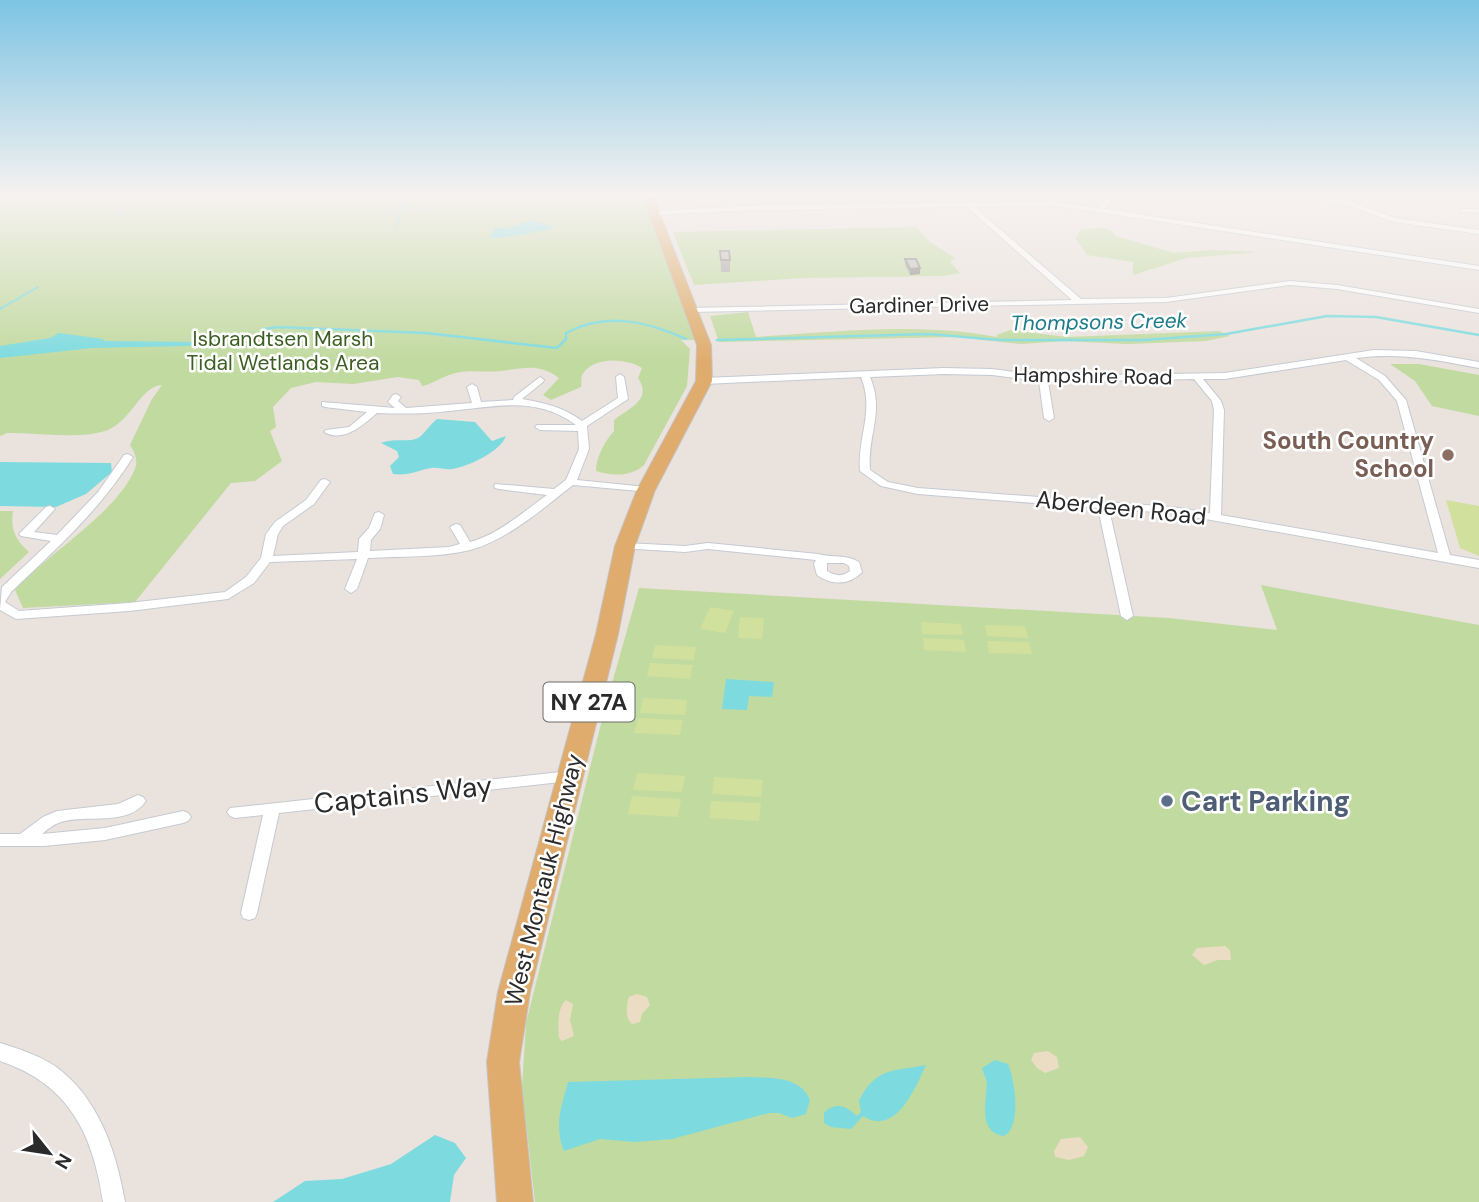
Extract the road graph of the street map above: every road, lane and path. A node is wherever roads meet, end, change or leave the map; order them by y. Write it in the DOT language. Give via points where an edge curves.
graph roads {
  1 [pos="669,250"];
  2 [pos="1019,250"];
  3 [pos="1364,250"];
  4 [pos="1479,268"];
  5 [pos="1079,302"];
  6 [pos="691,310"];
  7 [pos="1479,312"];
  8 [pos="1349,358"];
  9 [pos="1479,365"];
  10 [pos="864,374"];
  11 [pos="620,377"];
  12 [pos="1197,377"];
  13 [pos="1043,379"];
  14 [pos="540,380"];
  15 [pos="704,381"];
  16 [pos="472,387"];
  17 [pos="396,397"];
  18 [pos="520,402"];
  19 [pos="325,404"];
  20 [pos="477,406"];
  21 [pos="375,411"];
  22 [pos="404,411"];
  23 [pos="1049,418"];
  24 [pos="583,426"];
  25 [pos="540,427"];
  26 [pos="329,432"];
  27 [pos="128,457"];
  28 [pos="325,482"];
  29 [pos="571,482"];
  30 [pos="499,486"];
  31 [pos="646,490"];
  32 [pos="558,493"];
  33 [pos="1103,505"];
  34 [pos="50,509"];
  35 [pos="379,515"];
  36 [pos="1215,517"];
  37 [pos="456,527"];
  38 [pos="61,539"];
  39 [pos="625,546"];
  40 [pos="467,547"];
  41 [pos="364,555"];
  42 [pos="1445,558"];
  43 [pos="267,559"];
  44 [pos="823,561"];
  45 [pos="1479,564"];
  46 [pos="351,589"];
  47 [pos="0,602"];
  48 [pos="1127,616"];
  49 [pos="570,776"];
  50 [pos="138,800"];
  51 [pos="272,808"];
  52 [pos="236,812"];
  53 [pos="183,817"];
  54 [pos="25,839"];
  55 [pos="0,840"];
  56 [pos="249,913"];
  57 [pos="0,1052"];
  58 [pos="114,1202"];
  59 [pos="515,1202"];
  1 -- 6 [label="main road, West Montauk Highway / NY 27A"];
  2 -- 5 [label="street"];
  3 -- 4 [label="street"];
  5 -- 6 [label="street, Gardiner Drive"];
  5 -- 7 [label="street, Gardiner Drive" via="1166,300 1290,283"];
  6 -- 15 [label="main road, West Montauk Highway / NY 27A" via="704,345"];
  8 -- 9 [label="street, Hampshire Road" via="1394,353"];
  8 -- 12 [label="street, Hampshire Road" via="1242,375"];
  8 -- 42 [label="street" via="1382,378 1401,400"];
  10 -- 13 [label="street, Hampshire Road" via="971,371"];
  10 -- 15 [label="street, Hampshire Road"];
  10 -- 33 [label="street, Aberdeen Road" via="874,404 863,461 872,478 918,491"];
  11 -- 24 [label="street" via="623,399"];
  12 -- 13 [label="street, Hampshire Road"];
  12 -- 36 [label="street" via="1219,410"];
  13 -- 23 [label="street"];
  14 -- 18 [label="street" via="517,399"];
  15 -- 31 [label="main road, West Montauk Highway / NY 27A"];
  16 -- 20 [label="street"];
  17 -- 22 [label="street" via="393,402"];
  18 -- 20 [label="street"];
  18 -- 24 [label="street" via="554,408"];
  19 -- 21 [label="street"];
  20 -- 22 [label="street"];
  21 -- 22 [label="street"];
  21 -- 26 [label="street" via="352,430"];
  24 -- 25 [label="street"];
  24 -- 29 [label="street" via="584,449"];
  27 -- 38 [label="street"];
  28 -- 43 [label="street" via="310,502 279,524"];
  29 -- 31 [label="street"];
  29 -- 32 [label="street"];
  30 -- 32 [label="street"];
  31 -- 39 [label="main road, West Montauk Highway / NY 27A"];
  32 -- 40 [label="street" via="503,532"];
  33 -- 36 [label="street, Aberdeen Road"];
  33 -- 48 [label="street"];
  34 -- 38 [label="street" via="25,534"];
  35 -- 41 [label="street" via="365,539"];
  36 -- 42 [label="street, Aberdeen Road"];
  37 -- 40 [label="street"];
  38 -- 47 [label="street" via="6,590"];
  39 -- 44 [label="street" via="685,550 708,546"];
  39 -- 49 [label="main road, West Montauk Highway / NY 27A"];
  40 -- 41 [label="street"];
  41 -- 43 [label="street"];
  41 -- 46 [label="street"];
  42 -- 45 [label="street, Aberdeen Road"];
  43 -- 47 [label="street" via="240,589 215,598 16,615"];
  49 -- 51 [label="street, Captains Way"];
  49 -- 59 [label="main road, West Montauk Highway / NY 27A" via="514,992 503,1062"];
  50 -- 54 [label="street" via="121,810 58,817"];
  51 -- 52 [label="street, Captains Way"];
  51 -- 56 [label="street"];
  53 -- 54 [label="street" via="105,834"];
  54 -- 55 [label="street"];
  57 -- 58 [label="street" via="51,1075 78,1101 101,1141"];
}
